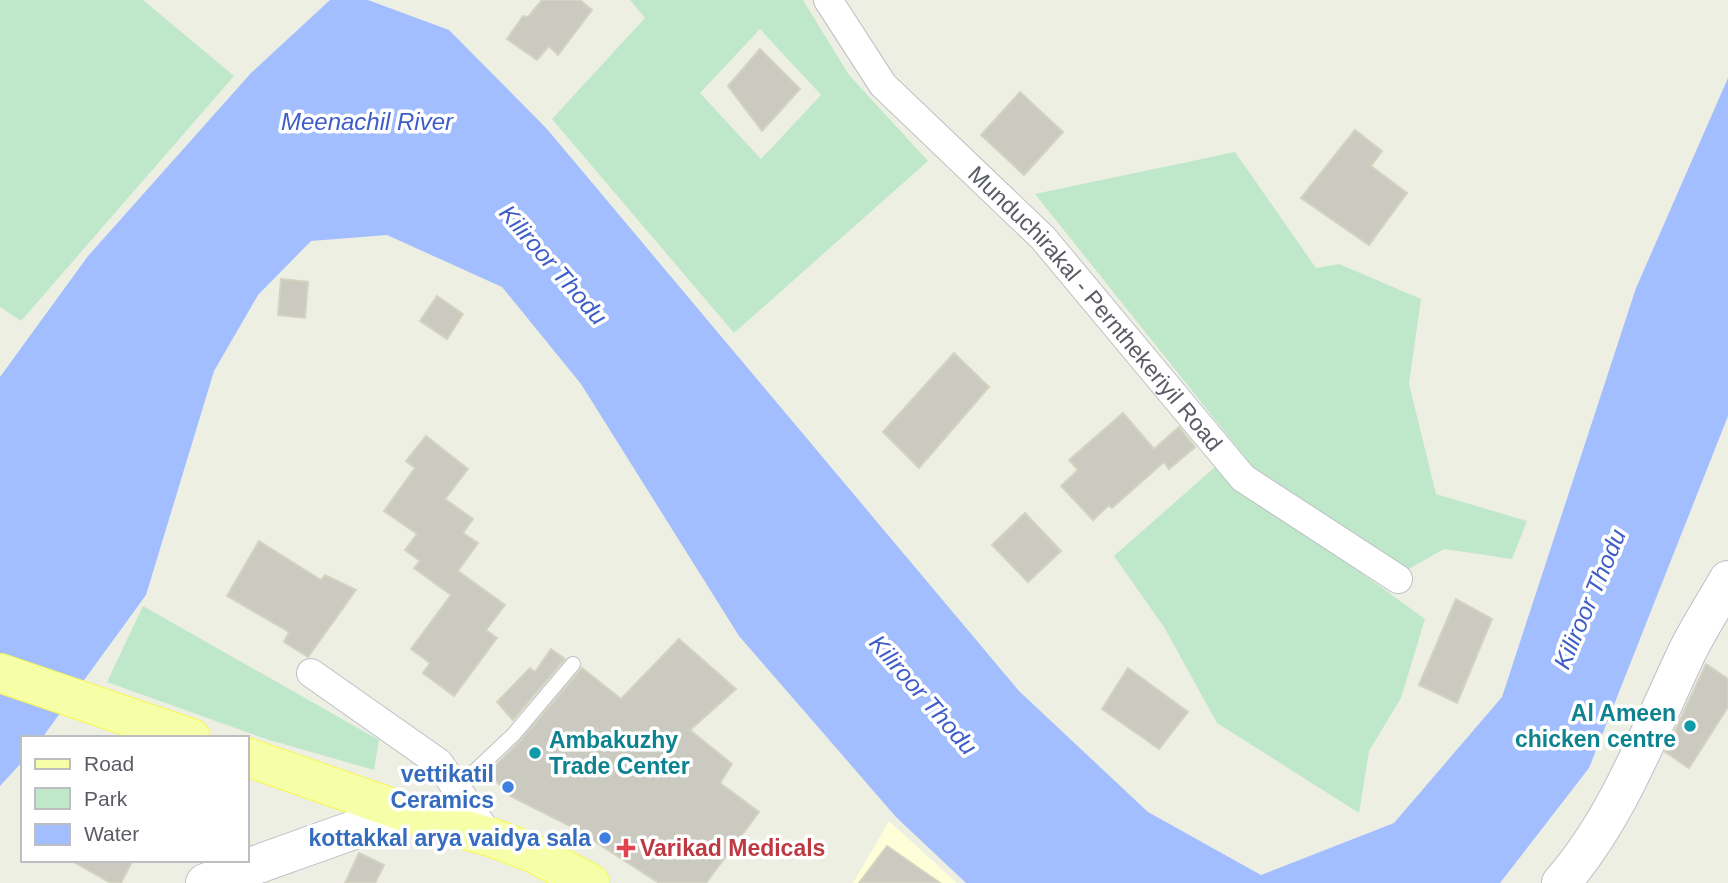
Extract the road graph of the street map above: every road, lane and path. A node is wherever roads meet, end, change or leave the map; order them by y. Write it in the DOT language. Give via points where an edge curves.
graph roads {
  1 [pos="828,0"];
  2 [pos="1398,579"];
  3 [pos="1728,580"];
  4 [pos="573,664"];
  5 [pos="0,673"];
  6 [pos="311,673"];
  7 [pos="185,736"];
  8 [pos="248,757"];
  9 [pos="456,789"];
  10 [pos="404,812"];
  11 [pos="490,836"];
  12 [pos="205,883"];
  13 [pos="590,883"];
  14 [pos="1561,883"];
  1 -- 2 [label="street, Munduchirakal - Pernthekeriyil Road" via="883,85 1043,239 1243,478"];
  3 -- 14 [label="main road" via="1690,646 1612,808"];
  4 -- 9 [label="lane" via="513,734"];
  5 -- 7 [label="main road"];
  6 -- 9 [label="street" via="439,763"];
  8 -- 10 [label="main road"];
  9 -- 11 [label="street"];
  10 -- 11 [label="main road"];
  10 -- 12 [label="main road"];
  11 -- 13 [label="main road"];
}
